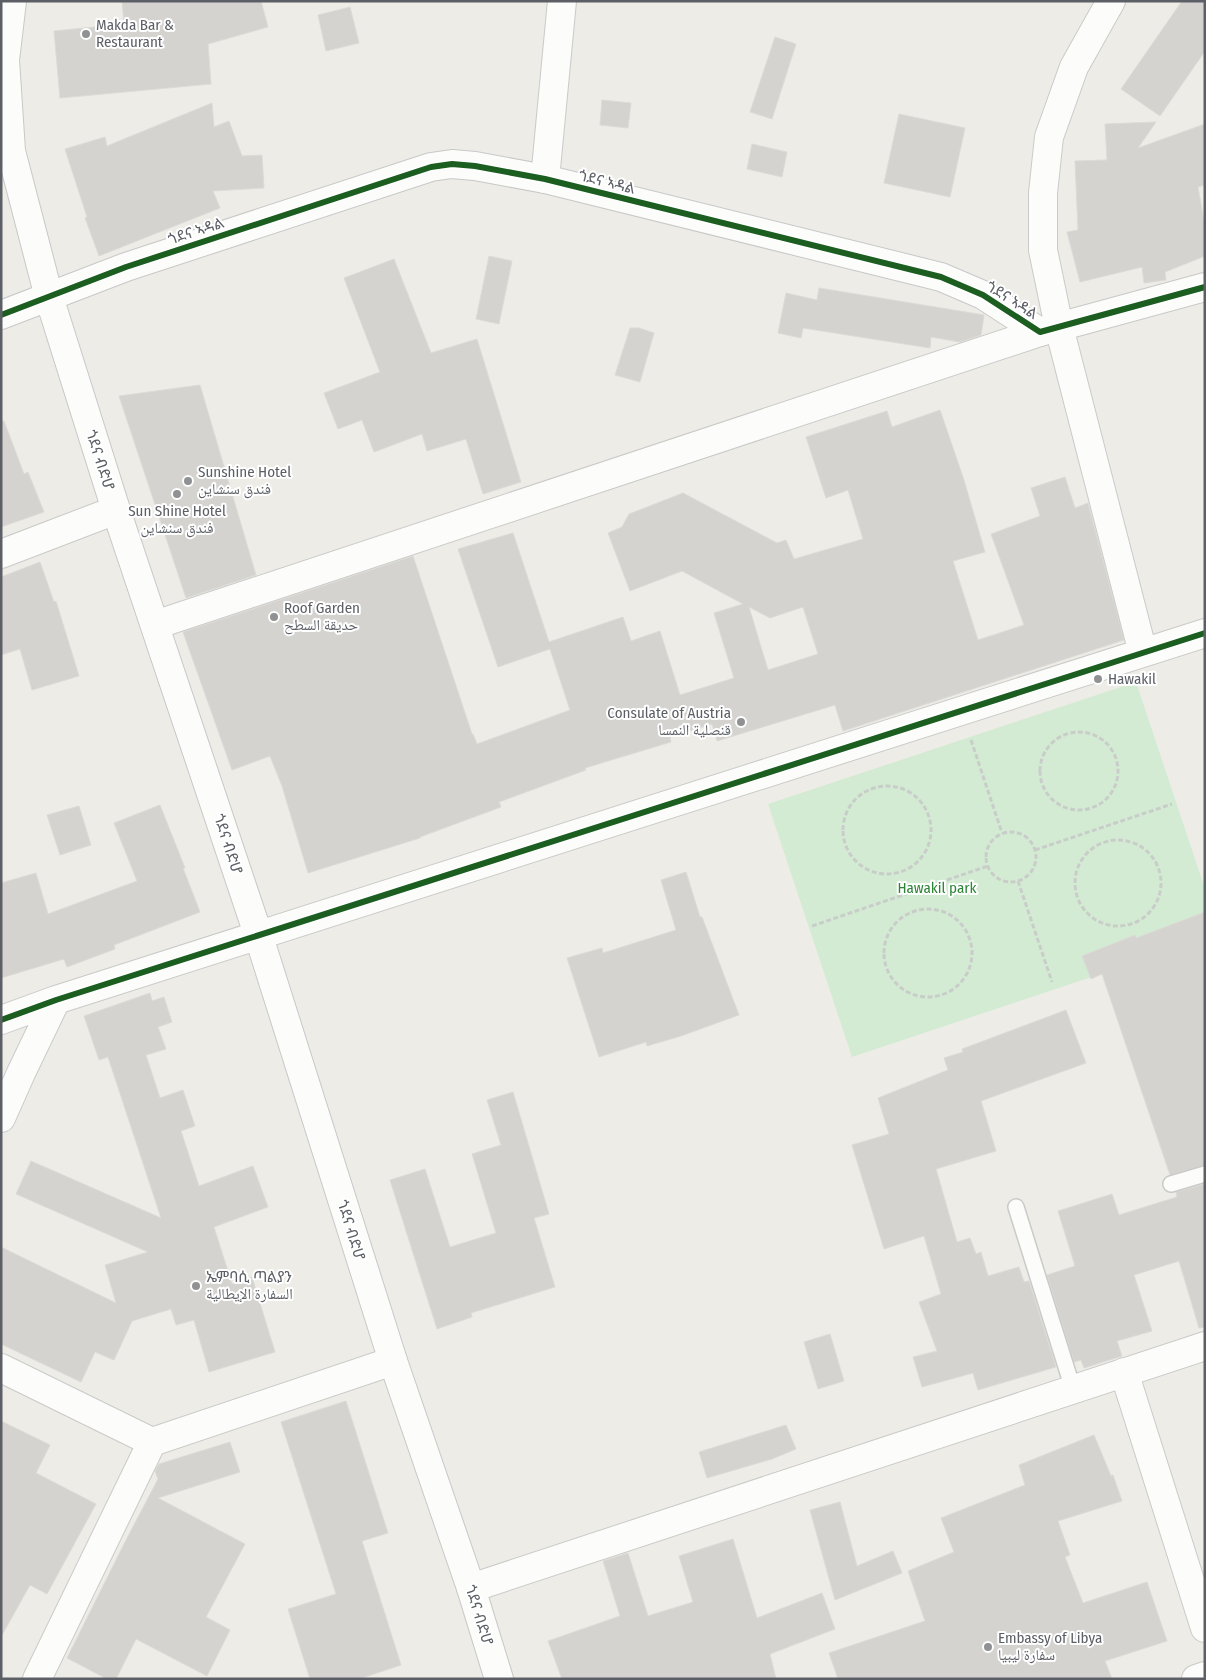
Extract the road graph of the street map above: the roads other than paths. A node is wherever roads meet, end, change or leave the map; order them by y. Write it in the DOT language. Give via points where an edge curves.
graph roads {
  1 [pos="12,1"];
  2 [pos="562,1"];
  3 [pos="1111,1"];
  4 [pos="545,180"];
  5 [pos="1205,287"];
  6 [pos="49,297"];
  7 [pos="1,314"];
  8 [pos="1049,330"];
  9 [pos="116,510"];
  10 [pos="1,554"];
  11 [pos="155,625"];
  12 [pos="1205,633"];
  13 [pos="1143,653"];
  14 [pos="259,936"];
  15 [pos="56,1000"];
  16 [pos="1,1020"];
  17 [pos="11,1068"];
  18 [pos="1,1118"];
  19 [pos="1205,1174"];
  20 [pos="1171,1184"];
  21 [pos="1016,1207"];
  22 [pos="1205,1346"];
  23 [pos="393,1361"];
  24 [pos="1,1368"];
  25 [pos="1124,1372"];
  26 [pos="1072,1389"];
  27 [pos="152,1442"];
  28 [pos="471,1588"];
  29 [pos="1205,1628"];
  30 [pos="1205,1676"];
  31 [pos="37,1679"];
  32 [pos="499,1679"];
  33 [pos="1196,1679"];
  1 -- 6 [label="street, ጎደና ብድሆ" via="5,60 11,151"];
  2 -- 4 [label="street"];
  3 -- 8 [label="street" via="1074,67 1049,137 1043,193 1043,250"];
  4 -- 6 [label="street, ጎደና ኣዳል" via="475,166 452,164 431,167 126,267"];
  4 -- 8 [label="street, ጎደና ኣዳል" via="941,276"];
  5 -- 8 [label="street"];
  6 -- 7 [label="street, ጎደና ኣዳል"];
  6 -- 9 [label="street, ጎደና ብድሆ"];
  8 -- 11 [label="street"];
  8 -- 13 [label="street"];
  9 -- 10 [label="street"];
  9 -- 11 [label="street, ጎደና ብድሆ"];
  11 -- 14 [label="street, ጎደና ብድሆ"];
  12 -- 13 [label="street"];
  13 -- 14 [label="street"];
  14 -- 15 [label="street"];
  14 -- 23 [label="street, ጎደና ብድሆ"];
  15 -- 16 [label="street"];
  15 -- 17 [label="street"];
  17 -- 18 [label="street"];
  19 -- 20 [label="lane"];
  21 -- 26 [label="lane"];
  22 -- 25 [label="street"];
  23 -- 27 [label="street"];
  23 -- 28 [label="street, ጎደና ብድሆ"];
  24 -- 27 [label="street"];
  25 -- 26 [label="street"];
  25 -- 29 [label="street"];
  26 -- 28 [label="street"];
  27 -- 31 [label="street"];
  28 -- 32 [label="street, ጎደና ብድሆ"];
  30 -- 33 [label="street"];
}
